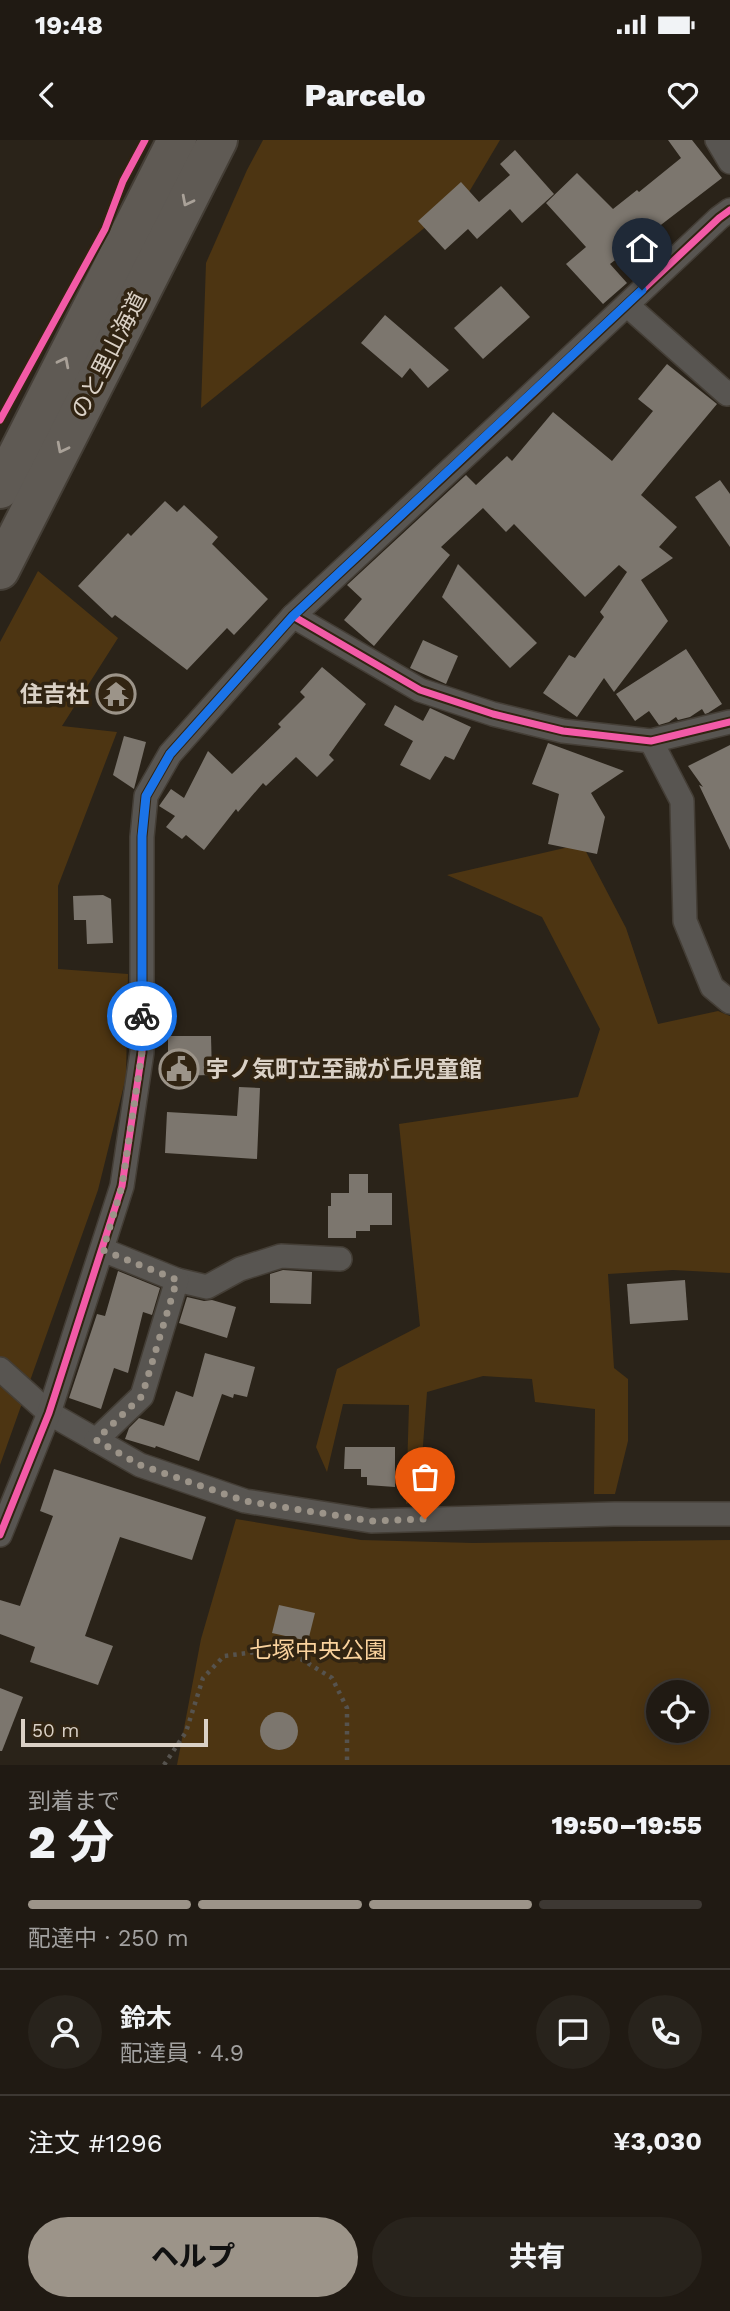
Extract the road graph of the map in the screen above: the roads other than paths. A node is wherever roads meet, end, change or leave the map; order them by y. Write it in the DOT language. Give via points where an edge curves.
graph roads {
  1 [pos="177,140"];
  2 [pos="218,140"];
  3 [pos="717,140"];
  4 [pos="730,162"];
  5 [pos="730,211"];
  6 [pos="627,305"];
  7 [pos="730,392"];
  8 [pos="0,489"];
  9 [pos="0,570"];
  10 [pos="293,616"];
  11 [pos="730,722"];
  12 [pos="651,741"];
  13 [pos="730,1002"];
  14 [pos="103,1250"];
  15 [pos="340,1259"];
  16 [pos="177,1280"];
  17 [pos="0,1369"];
  18 [pos="49,1413"];
  19 [pos="96,1440"];
  20 [pos="730,1514"];
  21 [pos="0,1535"];
  8 -- 1 [label="highway, のと里山海道, one-way"];
  2 -- 9 [label="highway, のと里山海道, one-way"];
  3 -- 4 [label="street"];
  5 -- 6 [label="street"];
  6 -- 7 [label="street"];
  6 -- 10 [label="street"];
  10 -- 12 [label="street" via="420,690 563,731"];
  10 -- 14 [label="street" via="170,754 146,796 142,1052 122,1186"];
  11 -- 12 [label="street"];
  12 -- 13 [label="street" via="682,801 685,921 712,987"];
  14 -- 16 [label="street"];
  14 -- 18 [label="street"];
  15 -- 16 [label="street" via="281,1256 240,1269 207,1287"];
  16 -- 19 [label="street" via="142,1396"];
  17 -- 18 [label="street"];
  18 -- 19 [label="street"];
  18 -- 21 [label="street"];
  19 -- 20 [label="street" via="140,1465 245,1501 371,1521"];
}
